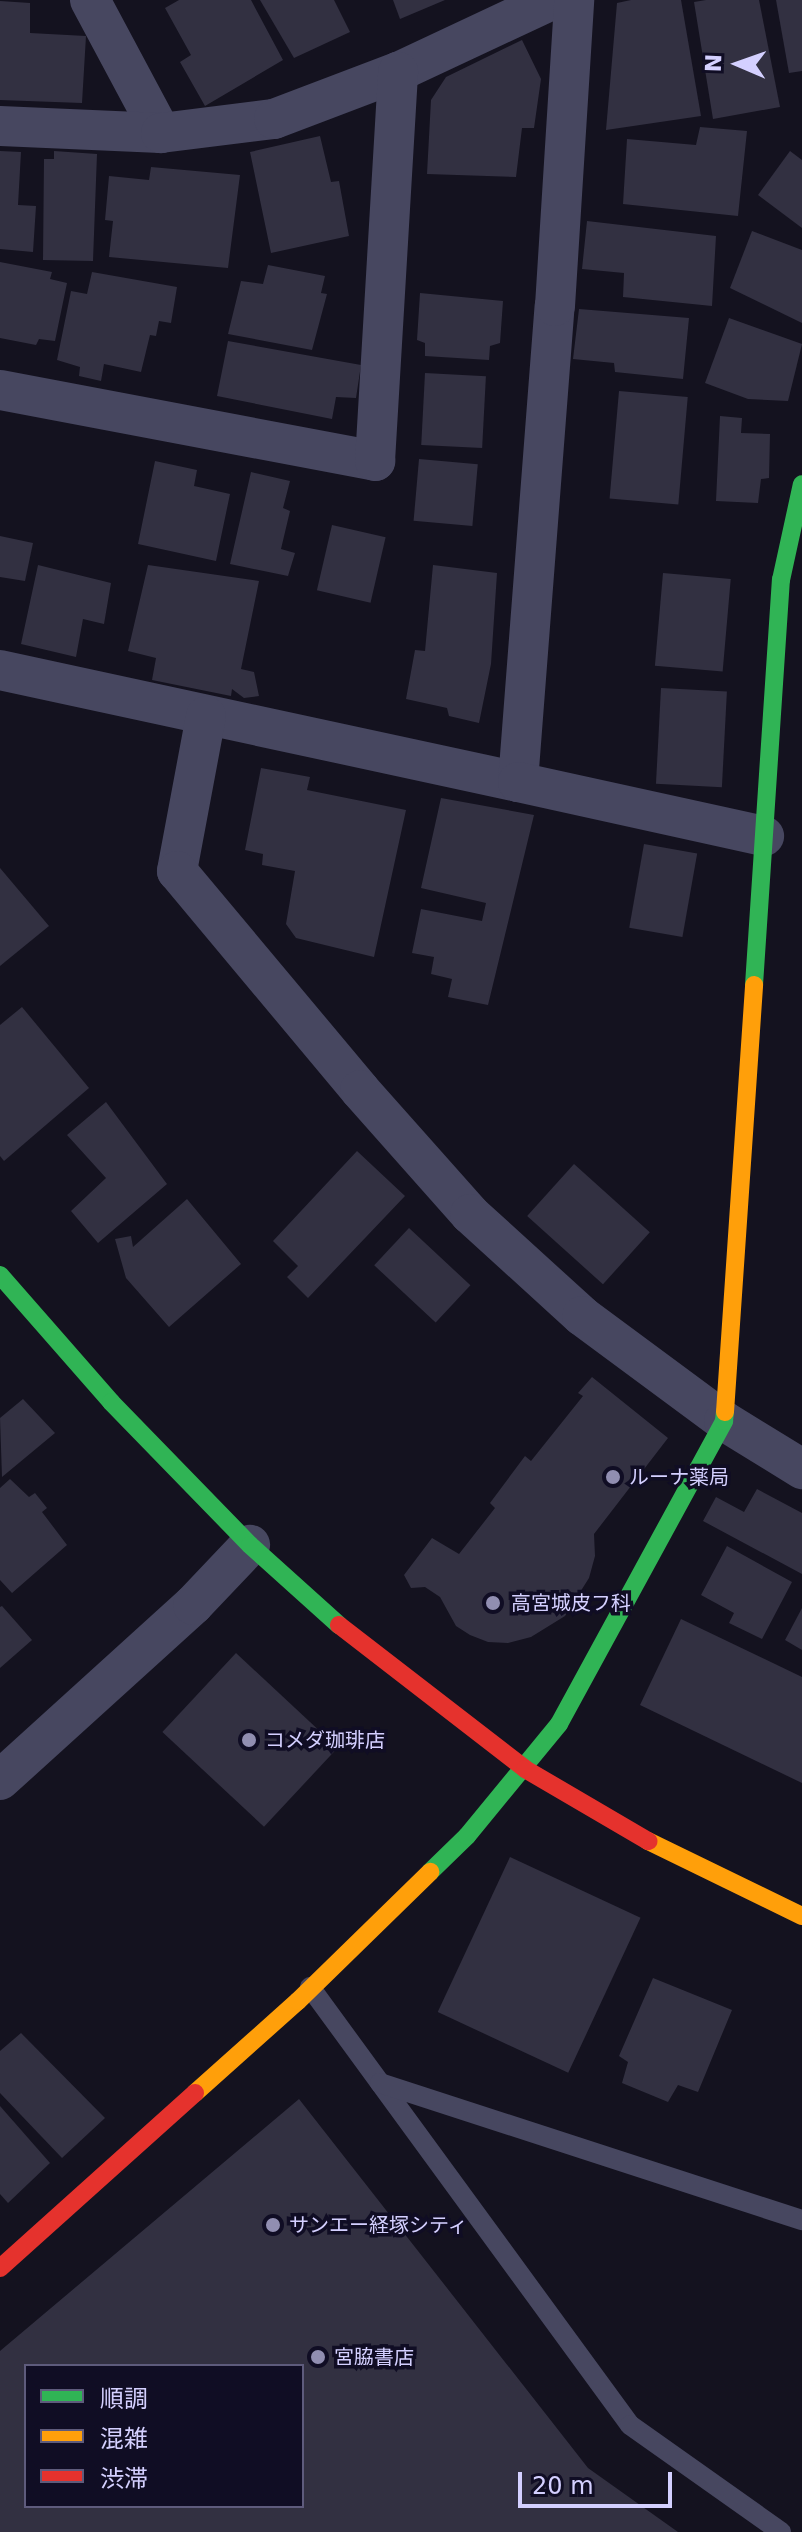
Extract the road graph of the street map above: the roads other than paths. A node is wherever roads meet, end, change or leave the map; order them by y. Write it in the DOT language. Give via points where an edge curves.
graph roads {
  1 [pos="90,0"];
  2 [pos="552,0"];
  3 [pos="574,0"];
  4 [pos="398,72"];
  5 [pos="0,126"];
  6 [pos="161,133"];
  7 [pos="0,390"];
  8 [pos="802,484"];
  9 [pos="0,670"];
  10 [pos="206,716"];
  11 [pos="518,782"];
  12 [pos="764,836"];
  13 [pos="0,1275"];
  14 [pos="724,1421"];
  15 [pos="802,1469"];
  16 [pos="250,1545"];
  17 [pos="525,1769"];
  18 [pos="0,1780"];
  19 [pos="802,1916"];
  20 [pos="310,1987"];
  21 [pos="380,2083"];
  22 [pos="802,2220"];
  23 [pos="0,2268"];
  24 [pos="781,2532"];
  1 -- 6 [label="street"];
  2 -- 4 [label="street"];
  3 -- 11 [label="street"];
  4 -- 6 [label="street" via="274,119"];
  4 -- 7 [label="street" via="375,461"];
  5 -- 6 [label="street"];
  8 -- 12 [label="street" via="781,580"];
  9 -- 10 [label="street"];
  10 -- 11 [label="street"];
  10 -- 14 [label="street" via="177,871 470,1214 582,1316"];
  11 -- 12 [label="street"];
  12 -- 14 [label="street"];
  13 -- 16 [label="street" via="111,1402"];
  14 -- 15 [label="street"];
  14 -- 17 [label="street" via="559,1724"];
  16 -- 17 [label="street" via="355,1640"];
  16 -- 18 [label="street" via="193,1605"];
  17 -- 19 [label="street" via="653,1844"];
  17 -- 20 [label="street" via="467,1836"];
  20 -- 21 [label="lane"];
  20 -- 23 [label="street"];
  21 -- 22 [label="lane"];
  21 -- 24 [label="lane" via="630,2425"];
}
